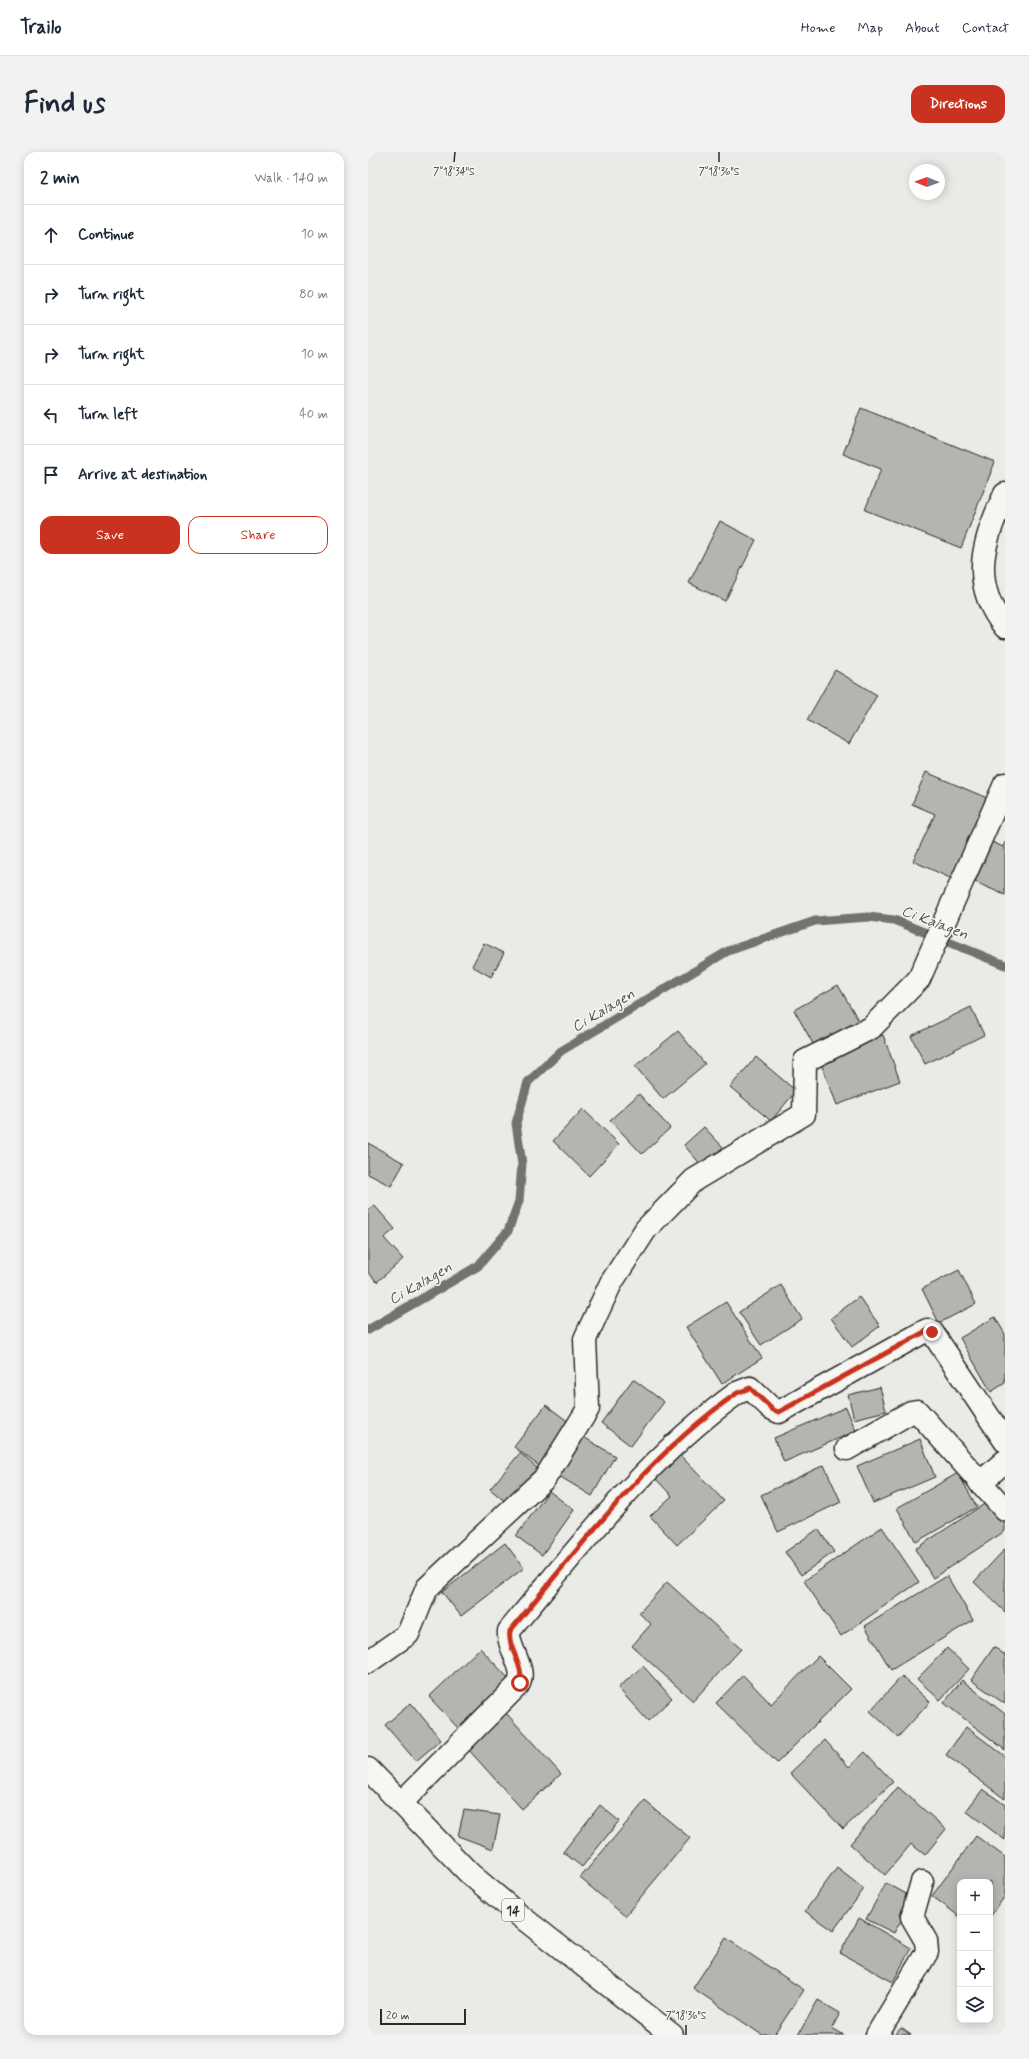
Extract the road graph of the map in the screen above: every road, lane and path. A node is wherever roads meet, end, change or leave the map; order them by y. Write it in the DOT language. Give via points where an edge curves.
graph roads {
  1 [pos="1005,494"];
  2 [pos="1005,627"];
  3 [pos="1005,784"];
  4 [pos="1005,1441"];
  5 [pos="847,1449"];
  6 [pos="1005,1461"];
  7 [pos="980,1483"];
  8 [pos="1005,1510"];
  9 [pos="368,1662"];
  10 [pos="368,1769"];
  11 [pos="401,1804"];
  12 [pos="922,1882"];
  13 [pos="672,2035"];
  14 [pos="876,2035"];
  1 -- 2 [label="main road" via="992,522 982,569 984,588 991,606"];
  3 -- 9 [label="main road" via="919,979 871,1028 805,1061 804,1114 694,1180 646,1229 611,1283 585,1338 588,1409 544,1478 427,1588 408,1634"];
  4 -- 11 [label="main road" via="932,1332 928,1330 779,1412 773,1410 750,1388 737,1393 662,1454 629,1488 514,1625 509,1635 521,1675 518,1685"];
  5 -- 7 [label="main road" via="911,1412 918,1411"];
  6 -- 7 [label="main road"];
  7 -- 8 [label="main road"];
  10 -- 11 [label="main road, 14"];
  11 -- 13 [label="main road, 14" via="470,1874"];
  12 -- 14 [label="main road" via="912,1918 924,1935 927,1952"];
}
